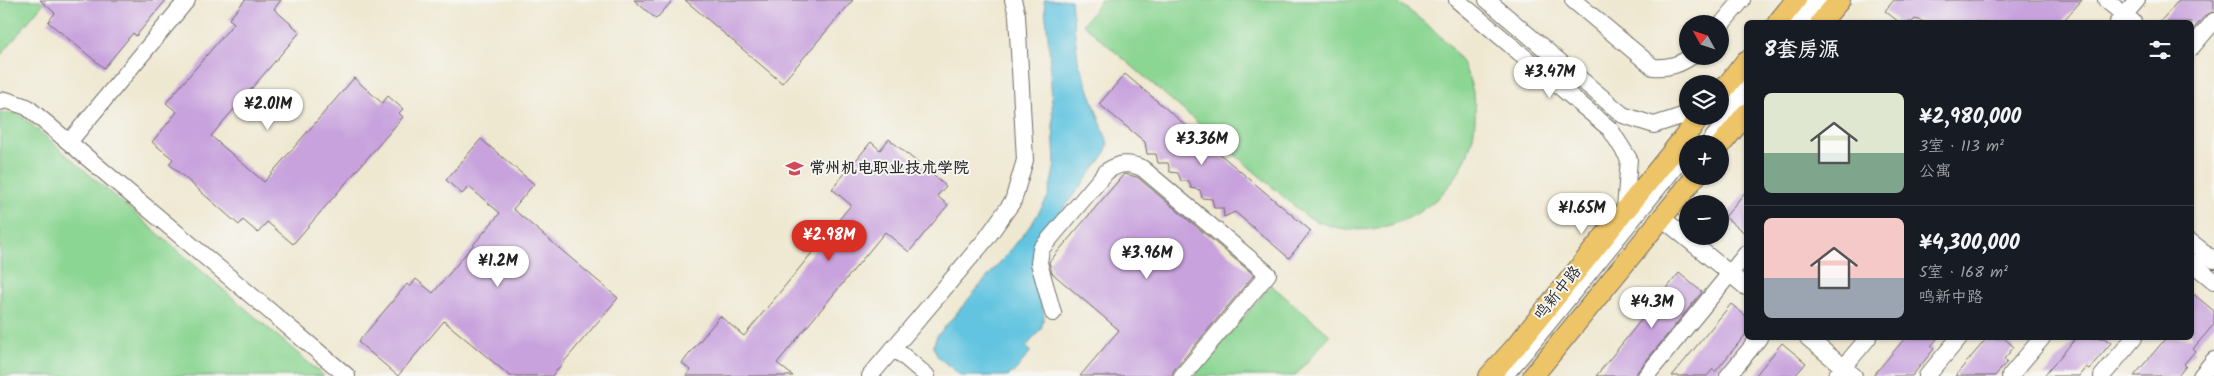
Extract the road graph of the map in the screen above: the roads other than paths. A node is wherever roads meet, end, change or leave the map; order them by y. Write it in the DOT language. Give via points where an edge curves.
graph roads {
  1 [pos="187,0"];
  2 [pos="1013,0"];
  3 [pos="1457,0"];
  4 [pos="1486,0"];
  5 [pos="1573,0"];
  6 [pos="1742,0"];
  7 [pos="1796,0"];
  8 [pos="1811,0"];
  9 [pos="1825,0"];
  10 [pos="1840,0"];
  11 [pos="2106,0"];
  12 [pos="2137,0"];
  13 [pos="1729,15"];
  14 [pos="1780,20"];
  15 [pos="1795,20"];
  16 [pos="1809,20"];
  17 [pos="1823,20"];
  18 [pos="2125,20"];
  19 [pos="2214,21"];
  20 [pos="2194,44"];
  21 [pos="1679,64"];
  22 [pos="1744,64"];
  23 [pos="1744,82"];
  24 [pos="1729,83"];
  25 [pos="1744,99"];
  26 [pos="1729,101"];
  27 [pos="0,102"];
  28 [pos="1744,116"];
  29 [pos="1679,117"];
  30 [pos="1695,125"];
  31 [pos="1709,125"];
  32 [pos="1701,135"];
  33 [pos="1715,135"];
  34 [pos="1729,135"];
  35 [pos="69,142"];
  36 [pos="1679,162"];
  37 [pos="1679,180"];
  38 [pos="1689,185"];
  39 [pos="1626,209"];
  40 [pos="1662,218"];
  41 [pos="2194,244"];
  42 [pos="1744,256"];
  43 [pos="2214,260"];
  44 [pos="2194,266"];
  45 [pos="1730,273"];
  46 [pos="2214,281"];
  47 [pos="1744,284"];
  48 [pos="1052,313"];
  49 [pos="1570,329"];
  50 [pos="1757,340"];
  51 [pos="1810,340"];
  52 [pos="1867,340"];
  53 [pos="1957,340"];
  54 [pos="2040,340"];
  55 [pos="2132,340"];
  56 [pos="894,348"];
  57 [pos="1540,349"];
  58 [pos="2214,360"];
  59 [pos="1844,373"];
  60 [pos="346,376"];
  61 [pos="870,376"];
  62 [pos="927,376"];
  63 [pos="1182,376"];
  64 [pos="1489,376"];
  65 [pos="1504,376"];
  66 [pos="1516,376"];
  67 [pos="1533,376"];
  68 [pos="1646,376"];
  69 [pos="1728,376"];
  70 [pos="1927,376"];
  71 [pos="2010,376"];
  72 [pos="2102,376"];
  73 [pos="2201,376"];
  1 -- 35 [label="street"];
  2 -- 56 [label="street" via="1017,15 1025,160 1018,184 1012,201 986,240"];
  3 -- 39 [label="street" via="1610,129 1629,159"];
  4 -- 29 [label="street" via="1623,115 1654,125"];
  5 -- 21 [label="street" via="1653,66 1668,68"];
  6 -- 13 [label="street"];
  7 -- 14 [label="main road"];
  8 -- 15 [label="street"];
  9 -- 16 [label="street"];
  10 -- 17 [label="main road"];
  11 -- 18 [label="street"];
  12 -- 18 [label="street"];
  19 -- 20 [label="street"];
  22 -- 24 [label="main road"];
  23 -- 26 [label="street"];
  25 -- 33 [label="street"];
  27 -- 35 [label="street" via="6,100 27,107"];
  28 -- 34 [label="main road"];
  30 -- 39 [label="main road, 鸣新中路"];
  31 -- 32 [label="street"];
  35 -- 60 [label="street"];
  36 -- 65 [label="street"];
  37 -- 57 [label="street"];
  38 -- 40 [label="main road, 鸣新中路"];
  39 -- 64 [label="main road, 鸣新中路"];
  40 -- 45 [label="street"];
  40 -- 49 [label="main road, 鸣新中路"];
  41 -- 43 [label="street"];
  42 -- 45 [label="street"];
  44 -- 46 [label="street"];
  45 -- 47 [label="street"];
  45 -- 68 [label="street"];
  48 -- 63 [label="street" via="1039,264 1041,249 1107,171 1130,163 1142,168 1268,274"];
  49 -- 57 [label="street"];
  49 -- 67 [label="main road, 鸣新中路"];
  50 -- 69 [label="street"];
  51 -- 59 [label="street"];
  52 -- 59 [label="street"];
  53 -- 70 [label="street"];
  54 -- 71 [label="street"];
  55 -- 72 [label="street"];
  56 -- 61 [label="street"];
  56 -- 62 [label="street"];
  57 -- 66 [label="street"];
  58 -- 73 [label="street"];
}
